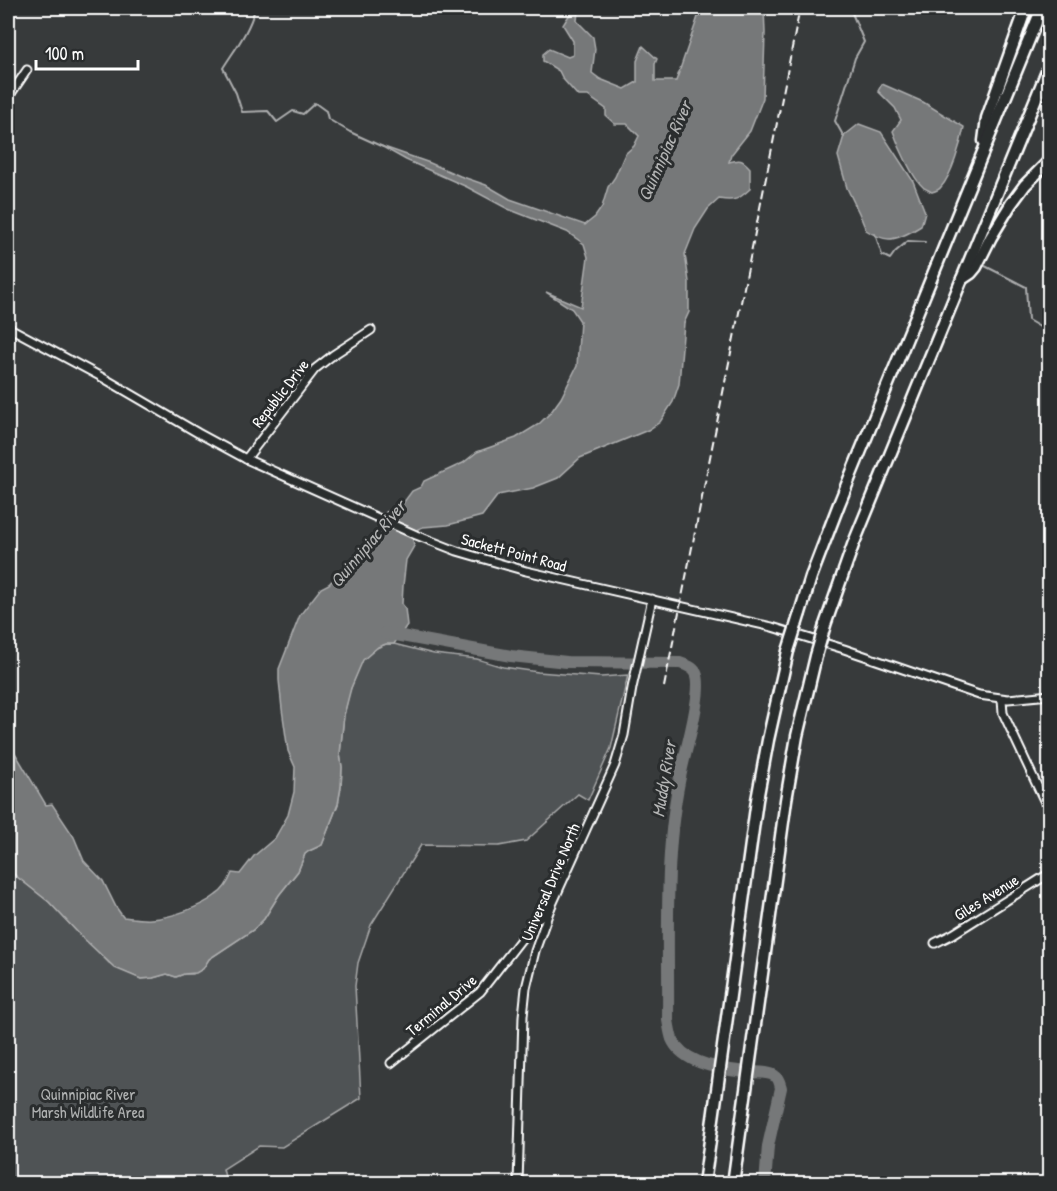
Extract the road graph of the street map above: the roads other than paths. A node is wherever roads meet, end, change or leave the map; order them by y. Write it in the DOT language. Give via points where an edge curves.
graph roads {
  1 [pos="1026,8"];
  2 [pos="1042,8"];
  3 [pos="1050,64"];
  4 [pos="27,70"];
  5 [pos="8,98"];
  6 [pos="984,149"];
  7 [pos="1050,160"];
  8 [pos="961,279"];
  9 [pos="8,327"];
  10 [pos="371,330"];
  11 [pos="246,459"];
  12 [pos="652,600"];
  13 [pos="1050,695"];
  14 [pos="1002,699"];
  15 [pos="1050,813"];
  16 [pos="1050,873"];
  17 [pos="550,909"];
  18 [pos="935,943"];
  19 [pos="391,1062"];
  20 [pos="518,1184"];
  21 [pos="704,1184"];
  22 [pos="733,1184"];
  1 -- 6 [label="highway" via="987,118"];
  2 -- 6 [label="highway"];
  3 -- 8 [label="highway"];
  4 -- 5 [label="street"];
  6 -- 21 [label="highway, bridge" via="839,504 788,651 765,754"];
  7 -- 8 [label="highway" via="1025,185 994,231 976,267"];
  8 -- 22 [label="highway, bridge" via="857,534 816,656 792,765"];
  9 -- 11 [label="street, Sackett Point Road"];
  10 -- 11 [label="street, Republic Drive" via="315,369"];
  11 -- 12 [label="street, Sackett Point Road" via="457,551 508,567"];
  12 -- 14 [label="street, Sackett Point Road" via="771,627 968,692"];
  12 -- 17 [label="street, Universal Drive North" via="615,765"];
  13 -- 14 [label="street, Sackett Point Road"];
  14 -- 15 [label="street" via="1003,713"];
  16 -- 18 [label="street, Giles Avenue"];
  17 -- 19 [label="street, Terminal Drive" via="536,920 480,992"];
  17 -- 20 [label="street, Universal Drive North" via="526,988"];
}
